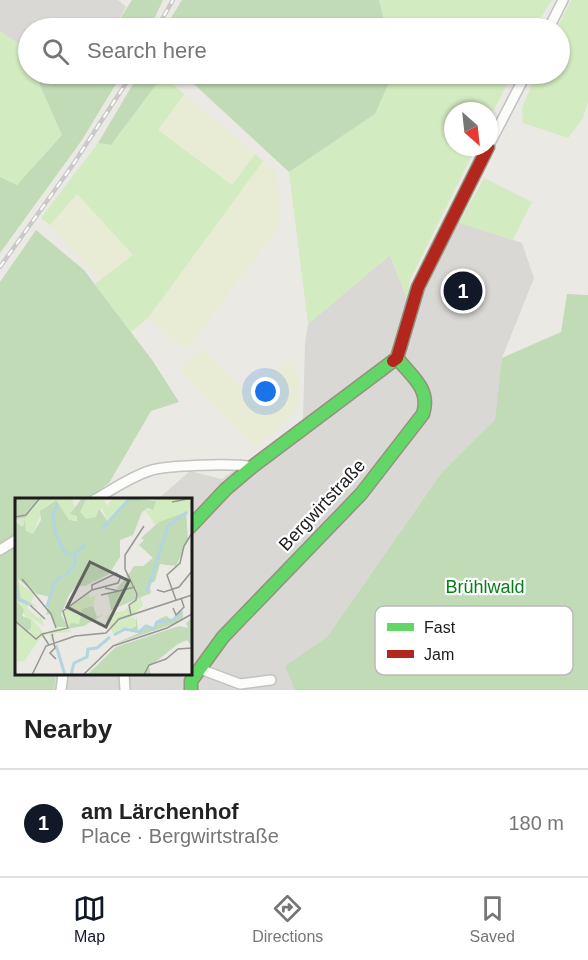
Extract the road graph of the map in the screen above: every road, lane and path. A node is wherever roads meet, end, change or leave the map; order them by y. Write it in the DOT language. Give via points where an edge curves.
graph roads {
  1 [pos="564,0"];
  2 [pos="554,18"];
  3 [pos="521,84"];
  4 [pos="498,127"];
  5 [pos="483,156"];
  6 [pos="397,358"];
  7 [pos="252,467"];
  8 [pos="98,498"];
  9 [pos="192,524"];
  10 [pos="15,541"];
  11 [pos="0,550"];
  12 [pos="200,669"];
  13 [pos="63,675"];
  14 [pos="271,680"];
  15 [pos="61,690"];
  16 [pos="191,690"];
  1 -- 2 [label="street"];
  3 -- 4 [label="street"];
  5 -- 6 [label="street" via="417,287"];
  6 -- 7 [label="street"];
  6 -- 12 [label="street, Bergwirtstraße" via="425,392 423,414 361,494 223,637"];
  7 -- 8 [label="street" via="209,465 151,470"];
  7 -- 9 [label="street"];
  10 -- 11 [label="street"];
  12 -- 14 [label="street" via="240,684"];
  12 -- 16 [label="street, Bergwirtstraße" via="191,681"];
  13 -- 15 [label="street"];
}
